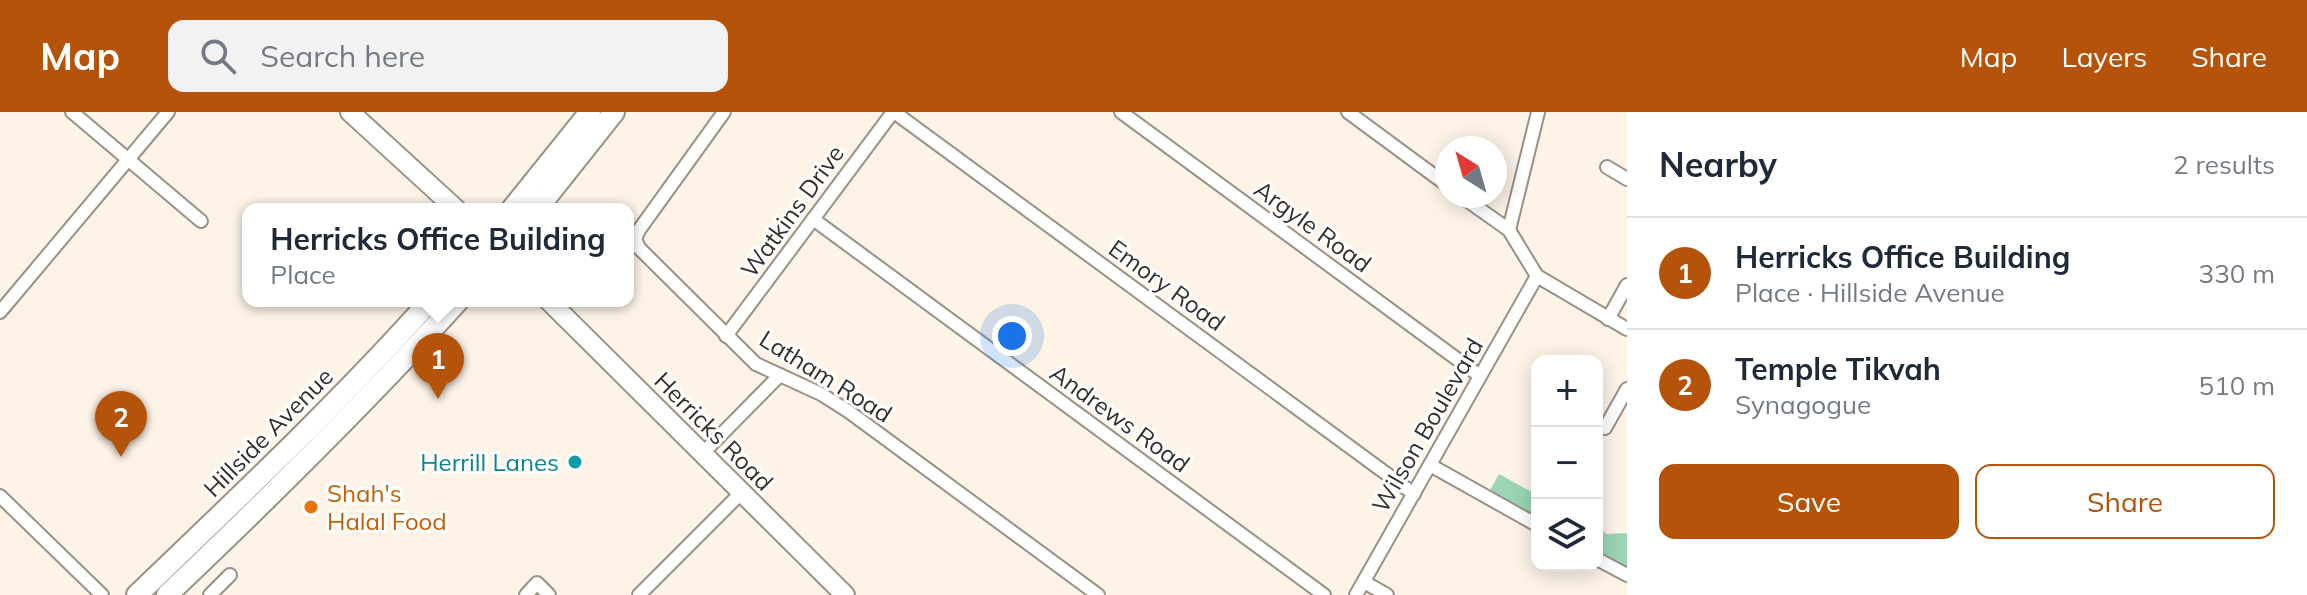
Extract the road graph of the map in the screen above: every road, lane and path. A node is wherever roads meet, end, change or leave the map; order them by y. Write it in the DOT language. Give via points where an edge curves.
graph roads {
  1 [pos="72,112"];
  2 [pos="168,112"];
  3 [pos="350,112"];
  4 [pos="590,112"];
  5 [pos="614,112"];
  6 [pos="724,112"];
  7 [pos="893,112"];
  8 [pos="1121,112"];
  9 [pos="1348,112"];
  10 [pos="1538,112"];
  11 [pos="128,159"];
  12 [pos="1607,167"];
  13 [pos="1435,176"];
  14 [pos="1627,179"];
  15 [pos="449,203"];
  16 [pos="517,203"];
  17 [pos="542,203"];
  18 [pos="1478,208"];
  19 [pos="813,219"];
  20 [pos="201,221"];
  21 [pos="1509,230"];
  22 [pos="1537,276"];
  23 [pos="1627,285"];
  24 [pos="425,307"];
  25 [pos="453,307"];
  26 [pos="555,307"];
  27 [pos="0,312"];
  28 [pos="1608,319"];
  29 [pos="1627,329"];
  30 [pos="726,336"];
  31 [pos="780,375"];
  32 [pos="1480,376"];
  33 [pos="1627,389"];
  34 [pos="1605,428"];
  35 [pos="703,453"];
  36 [pos="1430,465"];
  37 [pos="742,492"];
  38 [pos="1414,494"];
  39 [pos="0,496"];
  40 [pos="1531,522"];
  41 [pos="1603,562"];
  42 [pos="230,575"];
  43 [pos="1627,575"];
  44 [pos="1364,582"];
  45 [pos="155,592"];
  46 [pos="102,595"];
  47 [pos="210,595"];
  48 [pos="526,595"];
  49 [pos="549,595"];
  50 [pos="639,595"];
  51 [pos="845,595"];
  52 [pos="1098,595"];
  53 [pos="1324,595"];
  54 [pos="1356,595"];
  55 [pos="1387,595"];
  1 -- 11 [label="street"];
  2 -- 11 [label="street"];
  3 -- 15 [label="main road"];
  4 -- 16 [label="main road"];
  5 -- 17 [label="main road"];
  6 -- 30 [label="street, Latham Road" via="635,239"];
  7 -- 19 [label="street, Watkins Drive"];
  7 -- 38 [label="street, Emory Road"];
  8 -- 32 [label="street, Argyle Road"];
  9 -- 13 [label="street"];
  10 -- 21 [label="street"];
  11 -- 20 [label="street"];
  11 -- 27 [label="street"];
  12 -- 14 [label="street"];
  18 -- 21 [label="street"];
  19 -- 30 [label="street, Watkins Drive"];
  19 -- 53 [label="street, Andrews Road"];
  21 -- 22 [label="street"];
  22 -- 28 [label="street"];
  22 -- 32 [label="street, Wilson Boulevard"];
  23 -- 28 [label="street"];
  24 -- 45 [label="main road, Hillside Avenue"];
  25 -- 45 [label="main road, Hillside Avenue" via="325,443"];
  26 -- 35 [label="main road, Herricks Road"];
  28 -- 29 [label="street"];
  30 -- 31 [label="street, Latham Road" via="756,364"];
  31 -- 35 [label="street"];
  31 -- 52 [label="street, Latham Road" via="848,411"];
  32 -- 36 [label="street, Wilson Boulevard"];
  33 -- 34 [label="street"];
  35 -- 37 [label="main road, Herricks Road"];
  36 -- 38 [label="street, Wilson Boulevard"];
  36 -- 40 [label="street"];
  37 -- 50 [label="street"];
  37 -- 51 [label="main road, Herricks Road"];
  38 -- 44 [label="street, Wilson Boulevard"];
  39 -- 46 [label="street"];
  41 -- 43 [label="street"];
  42 -- 47 [label="street"];
  44 -- 54 [label="street, Wilson Boulevard"];
  44 -- 55 [label="street"];
  48 -- 49 [label="street" via="537,583"];
}
